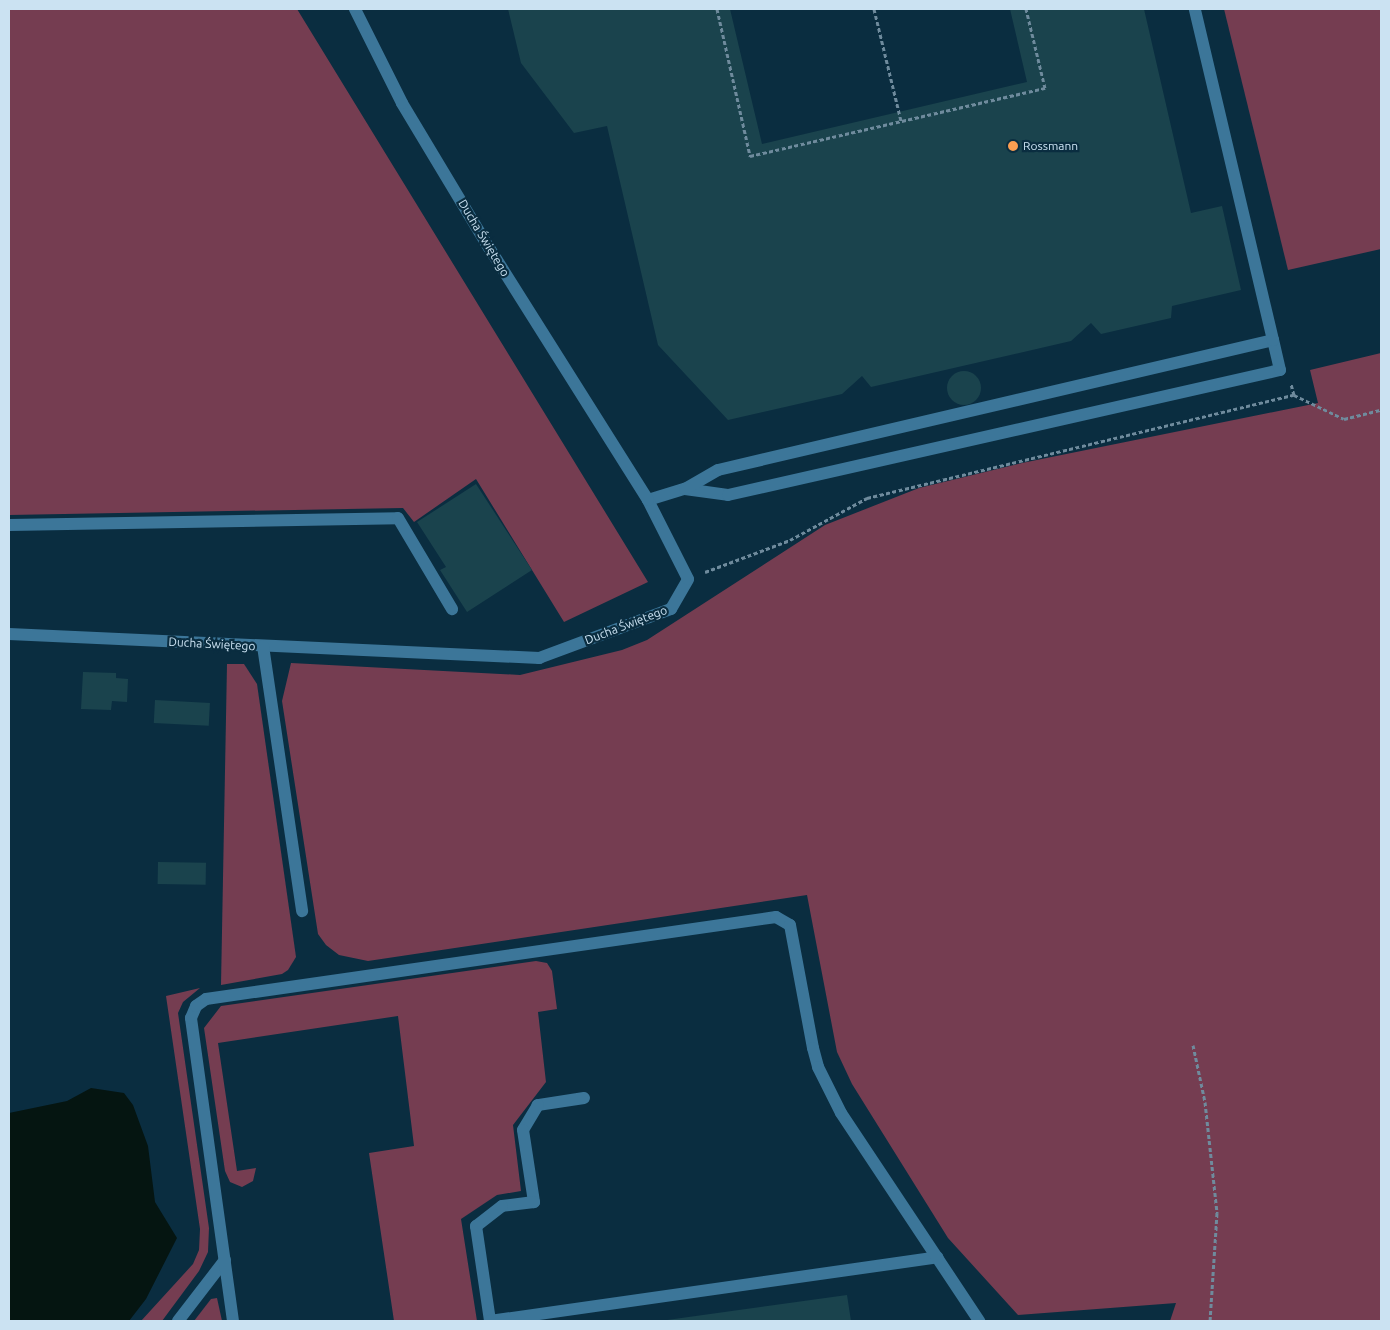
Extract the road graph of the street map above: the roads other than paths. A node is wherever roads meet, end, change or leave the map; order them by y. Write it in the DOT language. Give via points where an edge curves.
graph roads {
  1 [pos="356,9"];
  2 [pos="1195,9"];
  3 [pos="1273,340"];
  4 [pos="685,489"];
  5 [pos="648,500"];
  6 [pos="9,525"];
  7 [pos="452,610"];
  8 [pos="9,634"];
  9 [pos="263,646"];
  10 [pos="302,911"];
  11 [pos="584,1098"];
  12 [pos="937,1256"];
  13 [pos="225,1260"];
  14 [pos="178,1321"];
  15 [pos="233,1321"];
  16 [pos="979,1321"];
  1 -- 5 [label="street, Ducha Świętego" via="373,48 418,128"];
  2 -- 3 [label="street"];
  3 -- 4 [label="street" via="718,470"];
  3 -- 4 [label="street" via="1280,370 728,495"];
  4 -- 5 [label="street"];
  5 -- 9 [label="street, Ducha Świętego" via="688,579 671,609 539,658"];
  6 -- 7 [label="street" via="398,518"];
  8 -- 9 [label="street, Ducha Świętego"];
  9 -- 10 [label="street"];
  11 -- 12 [label="street" via="538,1105 523,1130 534,1202 502,1206 476,1226 490,1321"];
  12 -- 13 [label="street" via="846,1121 818,1067 790,925 776,917 206,999 196,1006 191,1018"];
  12 -- 16 [label="street"];
  13 -- 14 [label="street"];
  13 -- 15 [label="street"];
}
